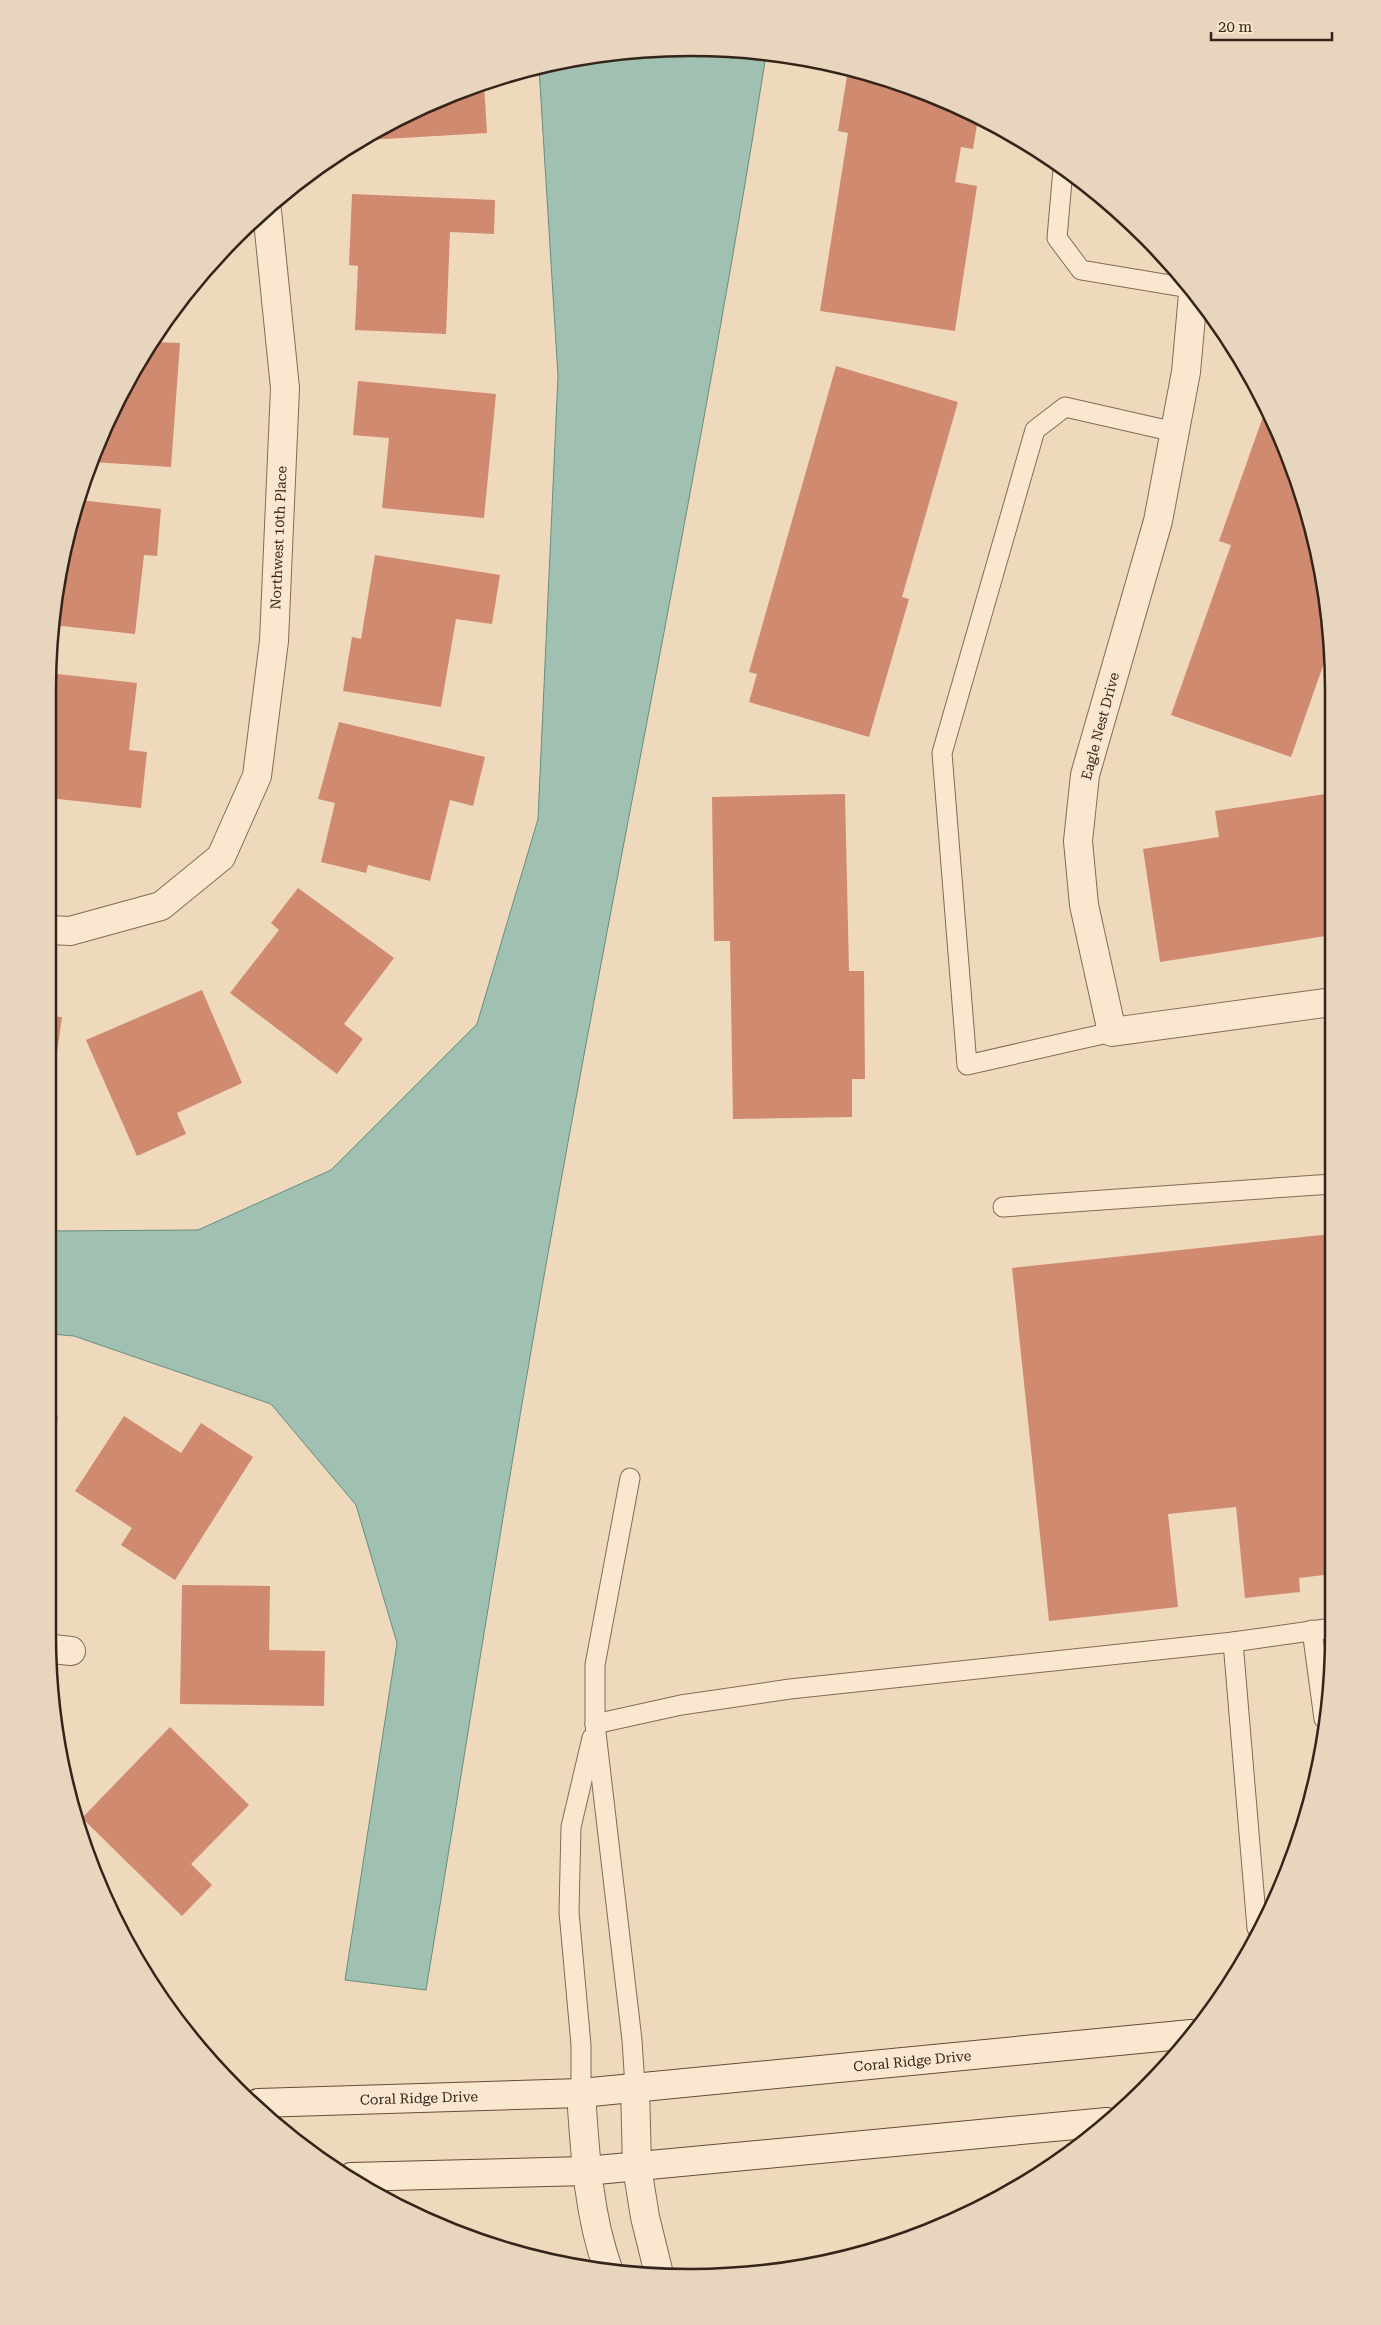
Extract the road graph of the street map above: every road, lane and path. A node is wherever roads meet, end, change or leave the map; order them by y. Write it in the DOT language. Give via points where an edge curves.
graph roads {
  1 [pos="1061,176"];
  2 [pos="267,219"];
  3 [pos="1179,286"];
  4 [pos="1192,302"];
  5 [pos="1175,432"];
  6 [pos="56,930"];
  7 [pos="1325,1003"];
  8 [pos="1112,1032"];
  9 [pos="1325,1184"];
  10 [pos="1003,1207"];
  11 [pos="630,1478"];
  12 [pos="1325,1629"];
  13 [pos="1312,1630"];
  14 [pos="1233,1642"];
  15 [pos="1321,1697"];
  16 [pos="595,1724"];
  17 [pos="1256,1920"];
  18 [pos="1182,2035"];
  19 [pos="635,2086"];
  20 [pos="581,2093"];
  21 [pos="263,2103"];
  22 [pos="1095,2123"];
  23 [pos="637,2167"];
  24 [pos="586,2171"];
  25 [pos="361,2177"];
  26 [pos="606,2263"];
  27 [pos="657,2267"];
  1 -- 3 [label="lane" via="1057,238 1081,270"];
  2 -- 6 [label="street, Northwest 10th Place" via="285,388 274,641 257,776 221,857 161,906 70,931"];
  4 -- 5 [label="street, Eagle Nest Drive" via="1186,372"];
  5 -- 8 [label="street, Eagle Nest Drive" via="1158,521 1085,775 1078,841 1084,905"];
  5 -- 8 [label="lane" via="1065,407 1034,430 942,753 967,1065"];
  7 -- 8 [label="street"];
  9 -- 10 [label="lane"];
  11 -- 16 [label="lane" via="595,1665"];
  12 -- 13 [label="lane"];
  13 -- 14 [label="lane"];
  13 -- 15 [label="lane"];
  14 -- 16 [label="lane" via="790,1688 681,1705"];
  14 -- 17 [label="lane"];
  16 -- 19 [label="lane"];
  16 -- 20 [label="lane" via="571,1827 569,1912 581,2045"];
  18 -- 19 [label="street, Coral Ridge Drive"];
  19 -- 20 [label="street, Coral Ridge Drive"];
  19 -- 23 [label="street"];
  20 -- 21 [label="street, Coral Ridge Drive"];
  20 -- 24 [label="street"];
  22 -- 23 [label="street"];
  23 -- 24 [label="street"];
  23 -- 27 [label="street" via="644,2217"];
  24 -- 25 [label="street"];
  24 -- 26 [label="street" via="596,2229"];
}
